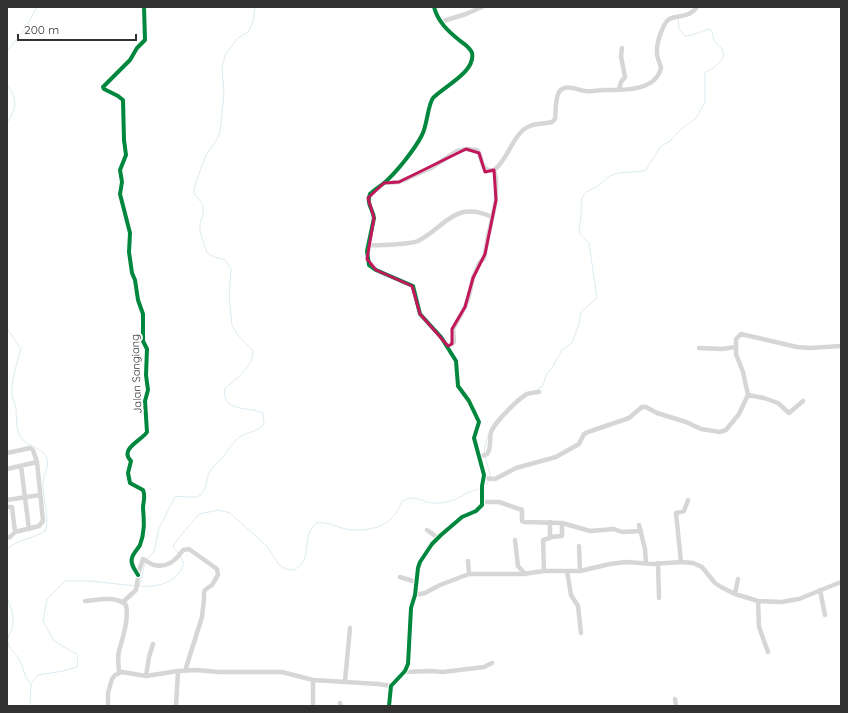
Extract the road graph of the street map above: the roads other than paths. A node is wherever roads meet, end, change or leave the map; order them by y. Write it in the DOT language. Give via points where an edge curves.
graph roads {
  1 [pos="144,7"];
  2 [pos="434,7"];
  3 [pos="482,7"];
  4 [pos="697,7"];
  5 [pos="440,22"];
  6 [pos="622,48"];
  7 [pos="619,90"];
  8 [pos="494,170"];
  9 [pos="384,183"];
  10 [pos="492,217"];
  11 [pos="369,245"];
  12 [pos="448,346"];
  13 [pos="841,346"];
  14 [pos="735,347"];
  15 [pos="699,348"];
  16 [pos="540,392"];
  17 [pos="748,395"];
  18 [pos="804,401"];
  19 [pos="7,453"];
  20 [pos="482,456"];
  21 [pos="37,462"];
  22 [pos="21,466"];
  23 [pos="7,469"];
  24 [pos="486,478"];
  25 [pos="40,495"];
  26 [pos="26,497"];
  27 [pos="7,500"];
  28 [pos="688,500"];
  29 [pos="482,502"];
  30 [pos="7,507"];
  31 [pos="14,521"];
  32 [pos="7,522"];
  33 [pos="550,522"];
  34 [pos="562,523"];
  35 [pos="639,525"];
  36 [pos="29,529"];
  37 [pos="426,530"];
  38 [pos="641,531"];
  39 [pos="15,532"];
  40 [pos="550,537"];
  41 [pos="438,538"];
  42 [pos="8,539"];
  43 [pos="515,540"];
  44 [pos="579,546"];
  45 [pos="468,561"];
  46 [pos="681,562"];
  47 [pos="646,563"];
  48 [pos="658,563"];
  49 [pos="544,571"];
  50 [pos="567,571"];
  51 [pos="580,571"];
  52 [pos="469,574"];
  53 [pos="524,574"];
  54 [pos="138,575"];
  55 [pos="400,577"];
  56 [pos="738,579"];
  57 [pos="416,582"];
  58 [pos="841,582"];
  59 [pos="820,590"];
  60 [pos="735,594"];
  61 [pos="415,595"];
  62 [pos="658,598"];
  63 [pos="85,601"];
  64 [pos="758,601"];
  65 [pos="123,602"];
  66 [pos="825,615"];
  67 [pos="350,628"];
  68 [pos="581,632"];
  69 [pos="153,644"];
  70 [pos="768,652"];
  71 [pos="492,663"];
  72 [pos="178,671"];
  73 [pos="185,671"];
  74 [pos="403,672"];
  75 [pos="119,673"];
  76 [pos="146,676"];
  77 [pos="313,680"];
  78 [pos="345,681"];
  79 [pos="391,686"];
  80 [pos="675,699"];
  81 [pos="108,706"];
  82 [pos="176,706"];
  83 [pos="313,706"];
  84 [pos="389,706"];
  85 [pos="676,706"];
  1 -- 54 [label="street, Jalan Sangiang" via="145,40 130,60 103,87 123,100 126,155 120,170 120,198 130,233 129,252 143,314 143,340 146,349 147,432 126,453 130,462 130,483 143,490 145,497 143,534 132,558"];
  2 -- 5 [label="street"];
  3 -- 5 [label="street"];
  4 -- 7 [label="street" via="685,16 670,18 667,21 659,38 657,54 661,68 655,79 640,87"];
  5 -- 9 [label="street" via="469,48 472,52 471,60 458,78 433,98 422,136 412,152"];
  6 -- 7 [label="street" via="625,77"];
  7 -- 8 [label="street" via="586,91 563,88 559,92 555,119 524,129"];
  8 -- 9 [label="street" via="485,168 477,150 457,150 431,168 399,182"];
  8 -- 10 [label="street" via="496,200"];
  9 -- 11 [label="street" via="368,198 374,215"];
  10 -- 11 [label="street" via="475,212 461,213 450,217 417,242"];
  10 -- 12 [label="street" via="484,255 478,263 465,307 453,329 454,342"];
  11 -- 12 [label="street" via="369,264 376,270 413,286 420,314"];
  12 -- 20 [label="street" via="456,360 458,386 479,422 474,438"];
  13 -- 14 [label="street" via="797,347 741,334 736,339"];
  14 -- 15 [label="street"];
  14 -- 17 [label="street"];
  16 -- 20 [label="street" via="523,397 500,419 491,434 490,448"];
  17 -- 18 [label="street" via="778,403 789,413"];
  17 -- 24 [label="street" via="739,414 723,432 701,429 642,407 629,418 584,434 579,444 556,458 516,468 495,479"];
  19 -- 21 [label="street" via="32,449"];
  20 -- 24 [label="street"];
  21 -- 22 [label="street"];
  21 -- 25 [label="street"];
  22 -- 23 [label="street"];
  22 -- 26 [label="street"];
  24 -- 29 [label="street" via="482,489"];
  25 -- 26 [label="street"];
  25 -- 36 [label="street" via="43,522"];
  26 -- 27 [label="street"];
  26 -- 36 [label="street"];
  28 -- 46 [label="street" via="684,511 676,513"];
  29 -- 33 [label="street" via="499,502 522,510 523,522"];
  29 -- 41 [label="street" via="476,511 462,517"];
  30 -- 31 [label="street" via="12,507"];
  31 -- 32 [label="street"];
  31 -- 39 [label="street"];
  33 -- 34 [label="street"];
  33 -- 40 [label="street"];
  34 -- 38 [label="street" via="590,530"];
  34 -- 40 [label="street" via="562,536"];
  35 -- 38 [label="street"];
  36 -- 39 [label="street"];
  37 -- 41 [label="street"];
  38 -- 47 [label="street"];
  39 -- 42 [label="street"];
  40 -- 49 [label="street" via="543,540"];
  41 -- 57 [label="street" via="423,557"];
  43 -- 53 [label="street" via="518,566"];
  44 -- 51 [label="street"];
  45 -- 52 [label="street"];
  46 -- 48 [label="street"];
  46 -- 60 [label="street" via="702,567 715,583"];
  47 -- 48 [label="street"];
  47 -- 51 [label="street" via="615,563"];
  48 -- 62 [label="street"];
  49 -- 50 [label="street"];
  49 -- 53 [label="street"];
  50 -- 51 [label="street"];
  50 -- 68 [label="street" via="572,595 578,606"];
  52 -- 53 [label="street"];
  52 -- 61 [label="street"];
  54 -- 65 [label="street" via="136,590"];
  54 -- 73 [label="street" via="145,560 155,565 172,564 183,550 187,549 218,570 212,585 204,593 202,617"];
  55 -- 57 [label="street"];
  56 -- 60 [label="street"];
  57 -- 61 [label="street"];
  58 -- 59 [label="street"];
  59 -- 64 [label="street" via="799,600"];
  59 -- 66 [label="street"];
  60 -- 64 [label="street"];
  61 -- 74 [label="street" via="410,619 408,664"];
  63 -- 65 [label="street" via="108,599"];
  64 -- 70 [label="street" via="759,627"];
  65 -- 75 [label="street" via="126,605 126,613 124,635 118,654"];
  67 -- 78 [label="street"];
  69 -- 76 [label="street"];
  71 -- 74 [label="street" via="484,667 443,672"];
  72 -- 73 [label="street"];
  72 -- 76 [label="street"];
  72 -- 82 [label="street"];
  73 -- 77 [label="street" via="282,672"];
  74 -- 79 [label="street"];
  75 -- 76 [label="street"];
  75 -- 81 [label="street" via="110,685"];
  77 -- 78 [label="street"];
  77 -- 83 [label="street"];
  78 -- 79 [label="street"];
  79 -- 84 [label="street"];
  80 -- 85 [label="street"];
}
